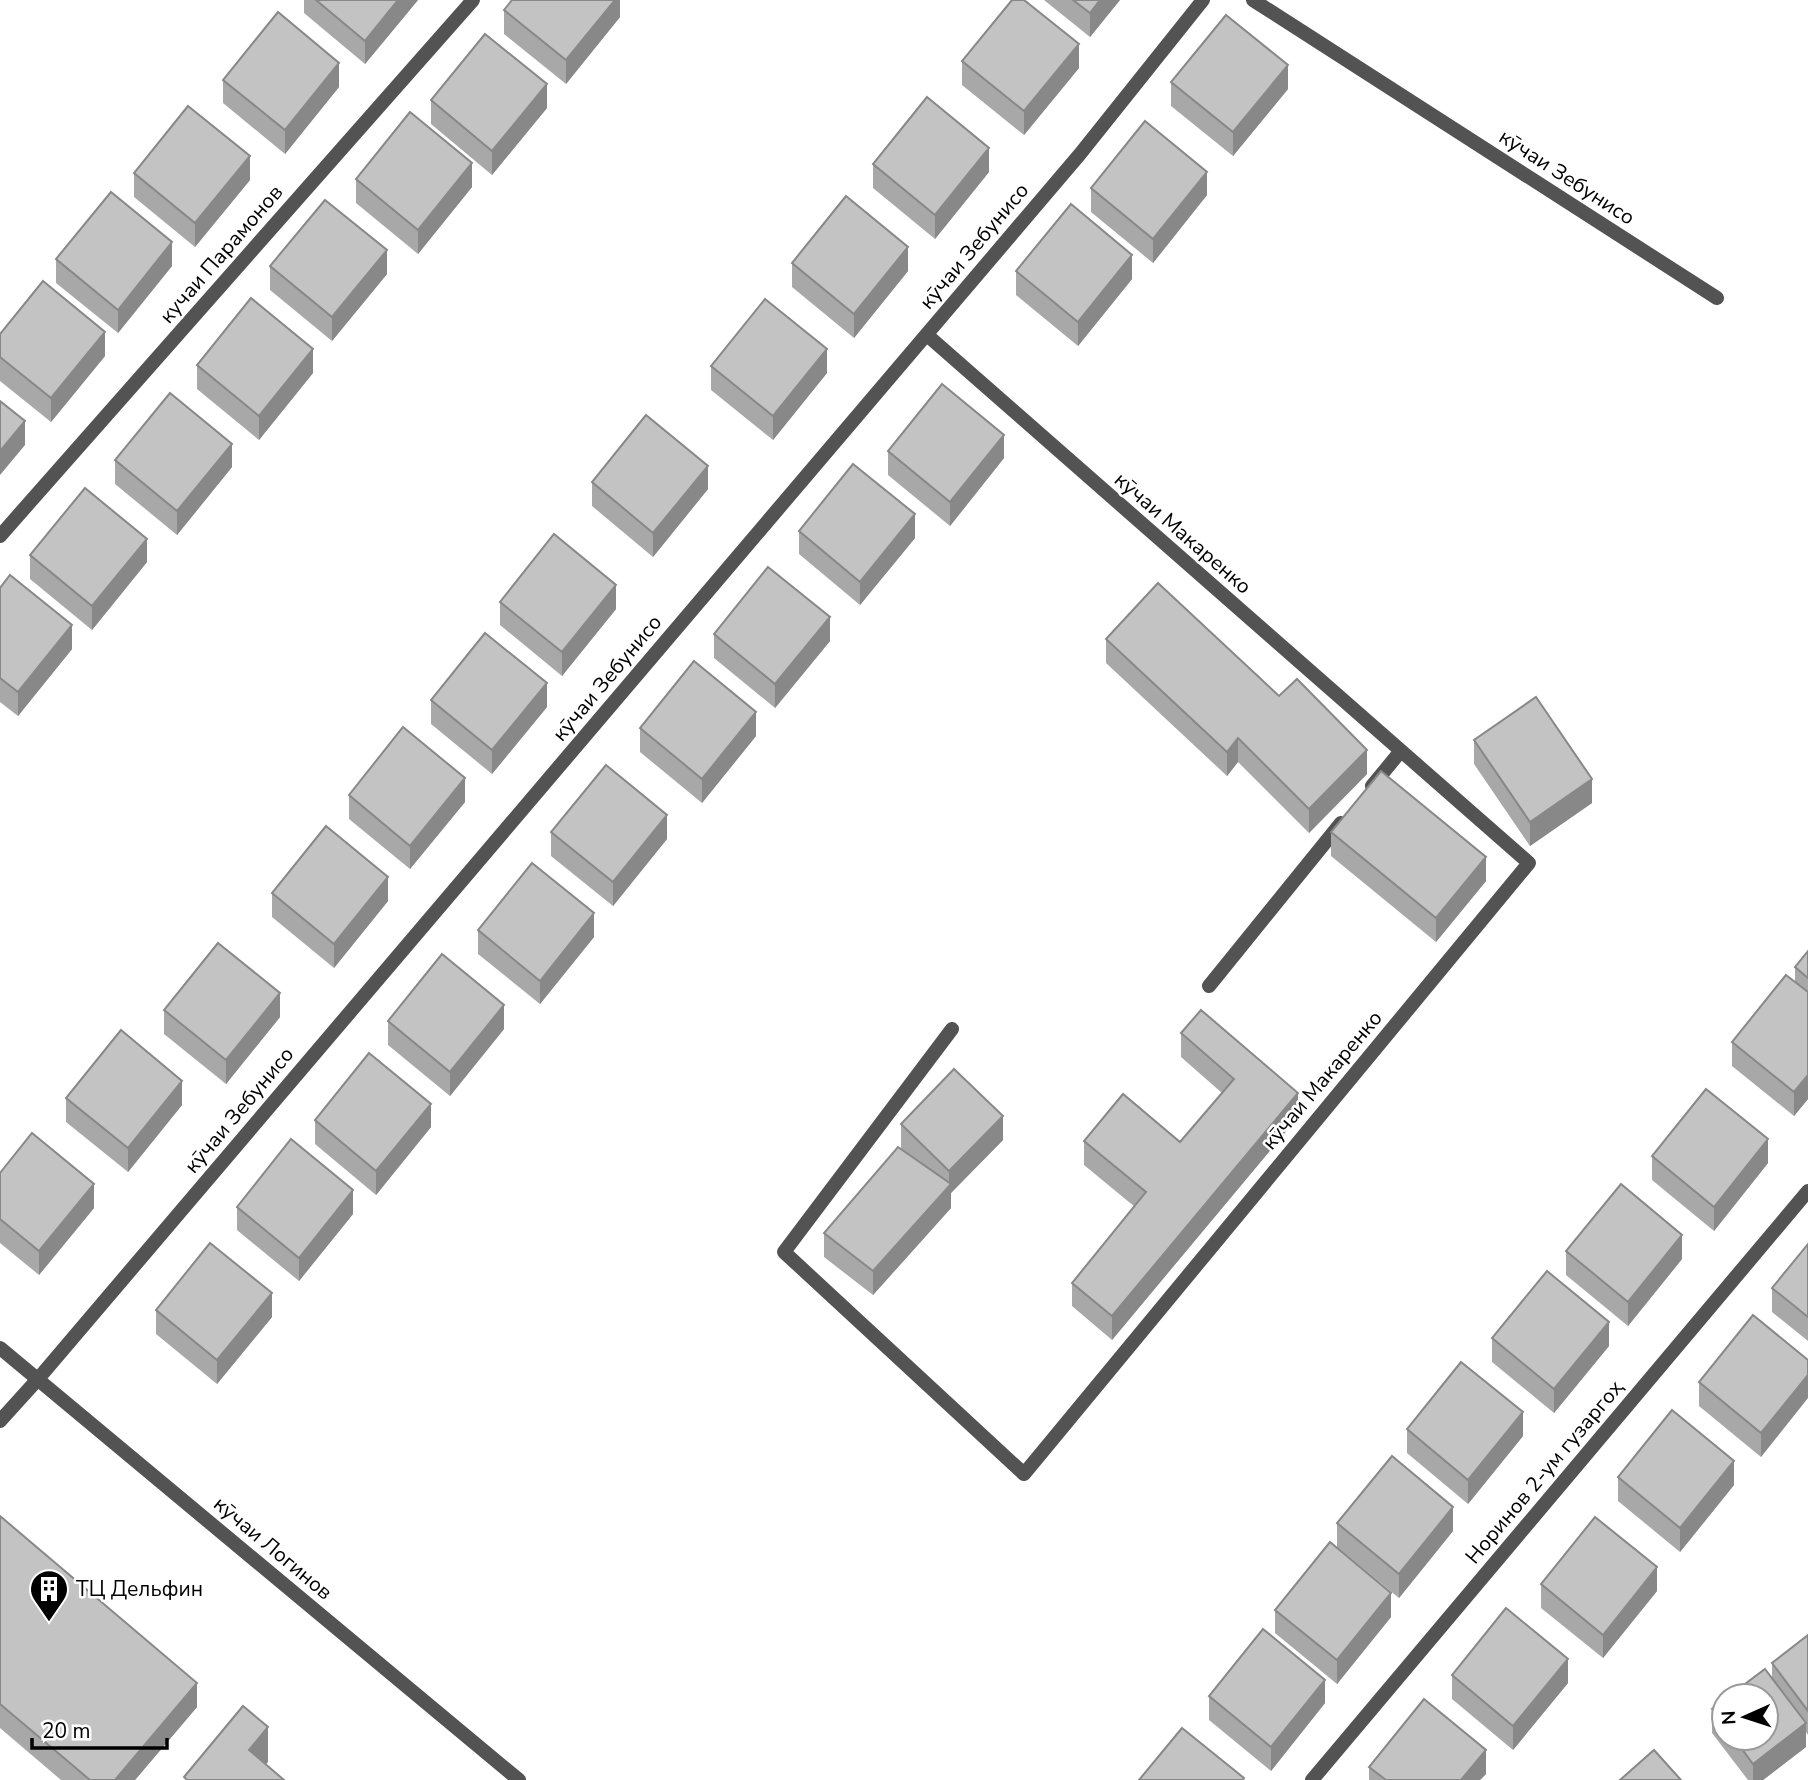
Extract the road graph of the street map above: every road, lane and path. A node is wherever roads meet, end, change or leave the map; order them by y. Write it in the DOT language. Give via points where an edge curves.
graph roads {
  1 [pos="473,0"];
  2 [pos="1203,0"];
  3 [pos="1253,0"];
  4 [pos="1717,298"];
  5 [pos="927,335"];
  6 [pos="0,536"];
  7 [pos="1400,752"];
  8 [pos="1365,794"];
  9 [pos="1348,816"];
  10 [pos="1209,986"];
  11 [pos="953,1029"];
  12 [pos="1808,1191"];
  13 [pos="0,1348"];
  14 [pos="38,1379"];
  15 [pos="0,1421"];
  16 [pos="519,1780"];
  17 [pos="1312,1780"];
  1 -- 6 [label="street, кучаи Парамонов"];
  2 -- 5 [label="street, кӯчаи Зебунисо"];
  3 -- 4 [label="street, кӯчаи Зебунисо"];
  5 -- 7 [label="street, кӯчаи Макаренко"];
  5 -- 14 [label="street, кӯчаи Зебунисо"];
  7 -- 8 [label="street"];
  7 -- 11 [label="street, кӯчаи Макаренко" via="1529,863 1024,1474 784,1252"];
  9 -- 10 [label="street"];
  12 -- 17 [label="street, Норинов 2-ум гузаргоҳ"];
  13 -- 14 [label="street, кӯчаи Логинов"];
  14 -- 15 [label="street, кӯчаи Зебунисо"];
  14 -- 16 [label="street, кӯчаи Логинов"];
}
